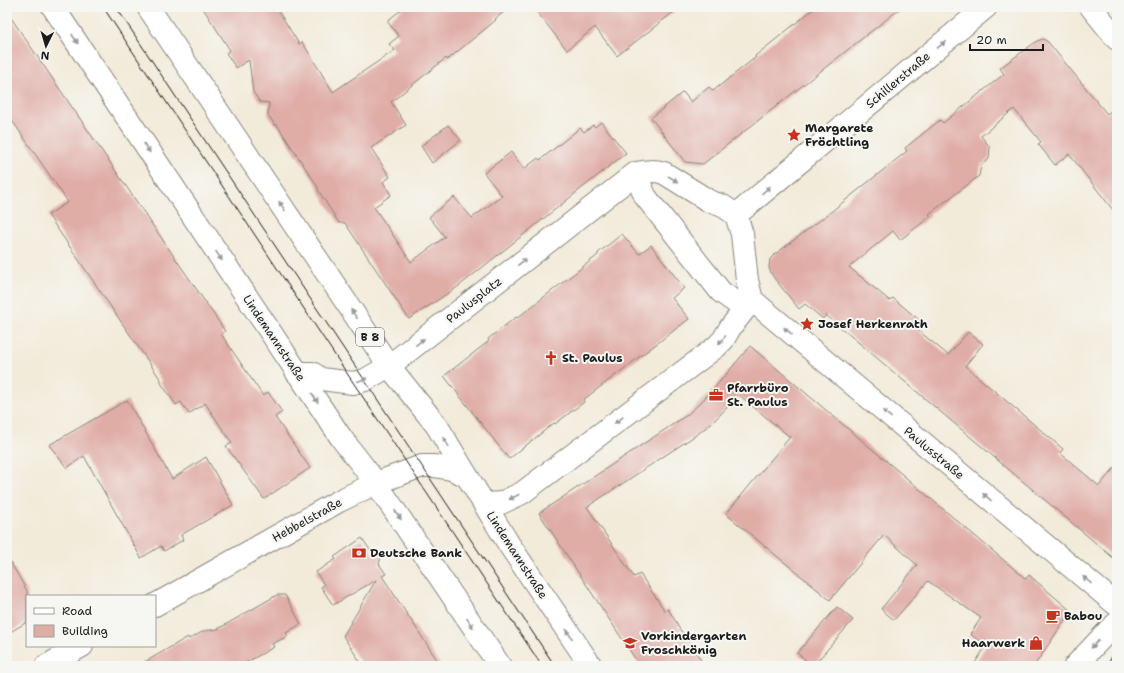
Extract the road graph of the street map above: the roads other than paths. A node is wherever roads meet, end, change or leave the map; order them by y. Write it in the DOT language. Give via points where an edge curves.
graph roads {
  1 [pos="53,7"];
  2 [pos="148,7"];
  3 [pos="986,7"];
  4 [pos="1091,7"];
  5 [pos="1117,40"];
  6 [pos="636,174"];
  7 [pos="736,215"];
  8 [pos="748,305"];
  9 [pos="389,366"];
  10 [pos="297,373"];
  11 [pos="467,476"];
  12 [pos="376,483"];
  13 [pos="485,504"];
  14 [pos="156,604"];
  15 [pos="1117,606"];
  16 [pos="1117,623"];
  17 [pos="80,647"];
  18 [pos="46,666"];
  19 [pos="500,666"];
  20 [pos="591,666"];
  21 [pos="1075,666"];
  1 -- 10 [label="street, Lindemannstraße, one-way"];
  9 -- 2 [label="street, Lindemannstraße / B 8, one-way"];
  7 -- 3 [label="street, Schillerstraße, one-way"];
  4 -- 5 [label="street"];
  6 -- 7 [label="street, Paulusplatz, one-way" via="652,171 664,174"];
  6 -- 8 [label="street" via="645,196 721,292"];
  9 -- 6 [label="street, Paulusplatz, one-way"];
  7 -- 8 [label="street" via="742,234"];
  8 -- 13 [label="street, one-way" via="716,347 522,493 501,503"];
  15 -- 8 [label="street, Paulusstraße, one-way"];
  10 -- 9 [label="street, Paulusplatz, one-way" via="312,373 321,379 353,382 364,380"];
  11 -- 9 [label="street, Lindemannstraße / B 8, one-way" via="437,426"];
  10 -- 12 [label="street, Lindemannstraße, one-way"];
  11 -- 12 [label="street, Hebbelstraße" via="451,469 422,466"];
  11 -- 13 [label="street, Lindemannstraße / B 8"];
  12 -- 14 [label="street, Hebbelstraße"];
  12 -- 19 [label="street, Lindemannstraße, one-way"];
  20 -- 13 [label="street, Lindemannstraße / B 8, one-way" via="510,546"];
  16 -- 21 [label="street, one-way"];
  17 -- 18 [label="street"];
}
